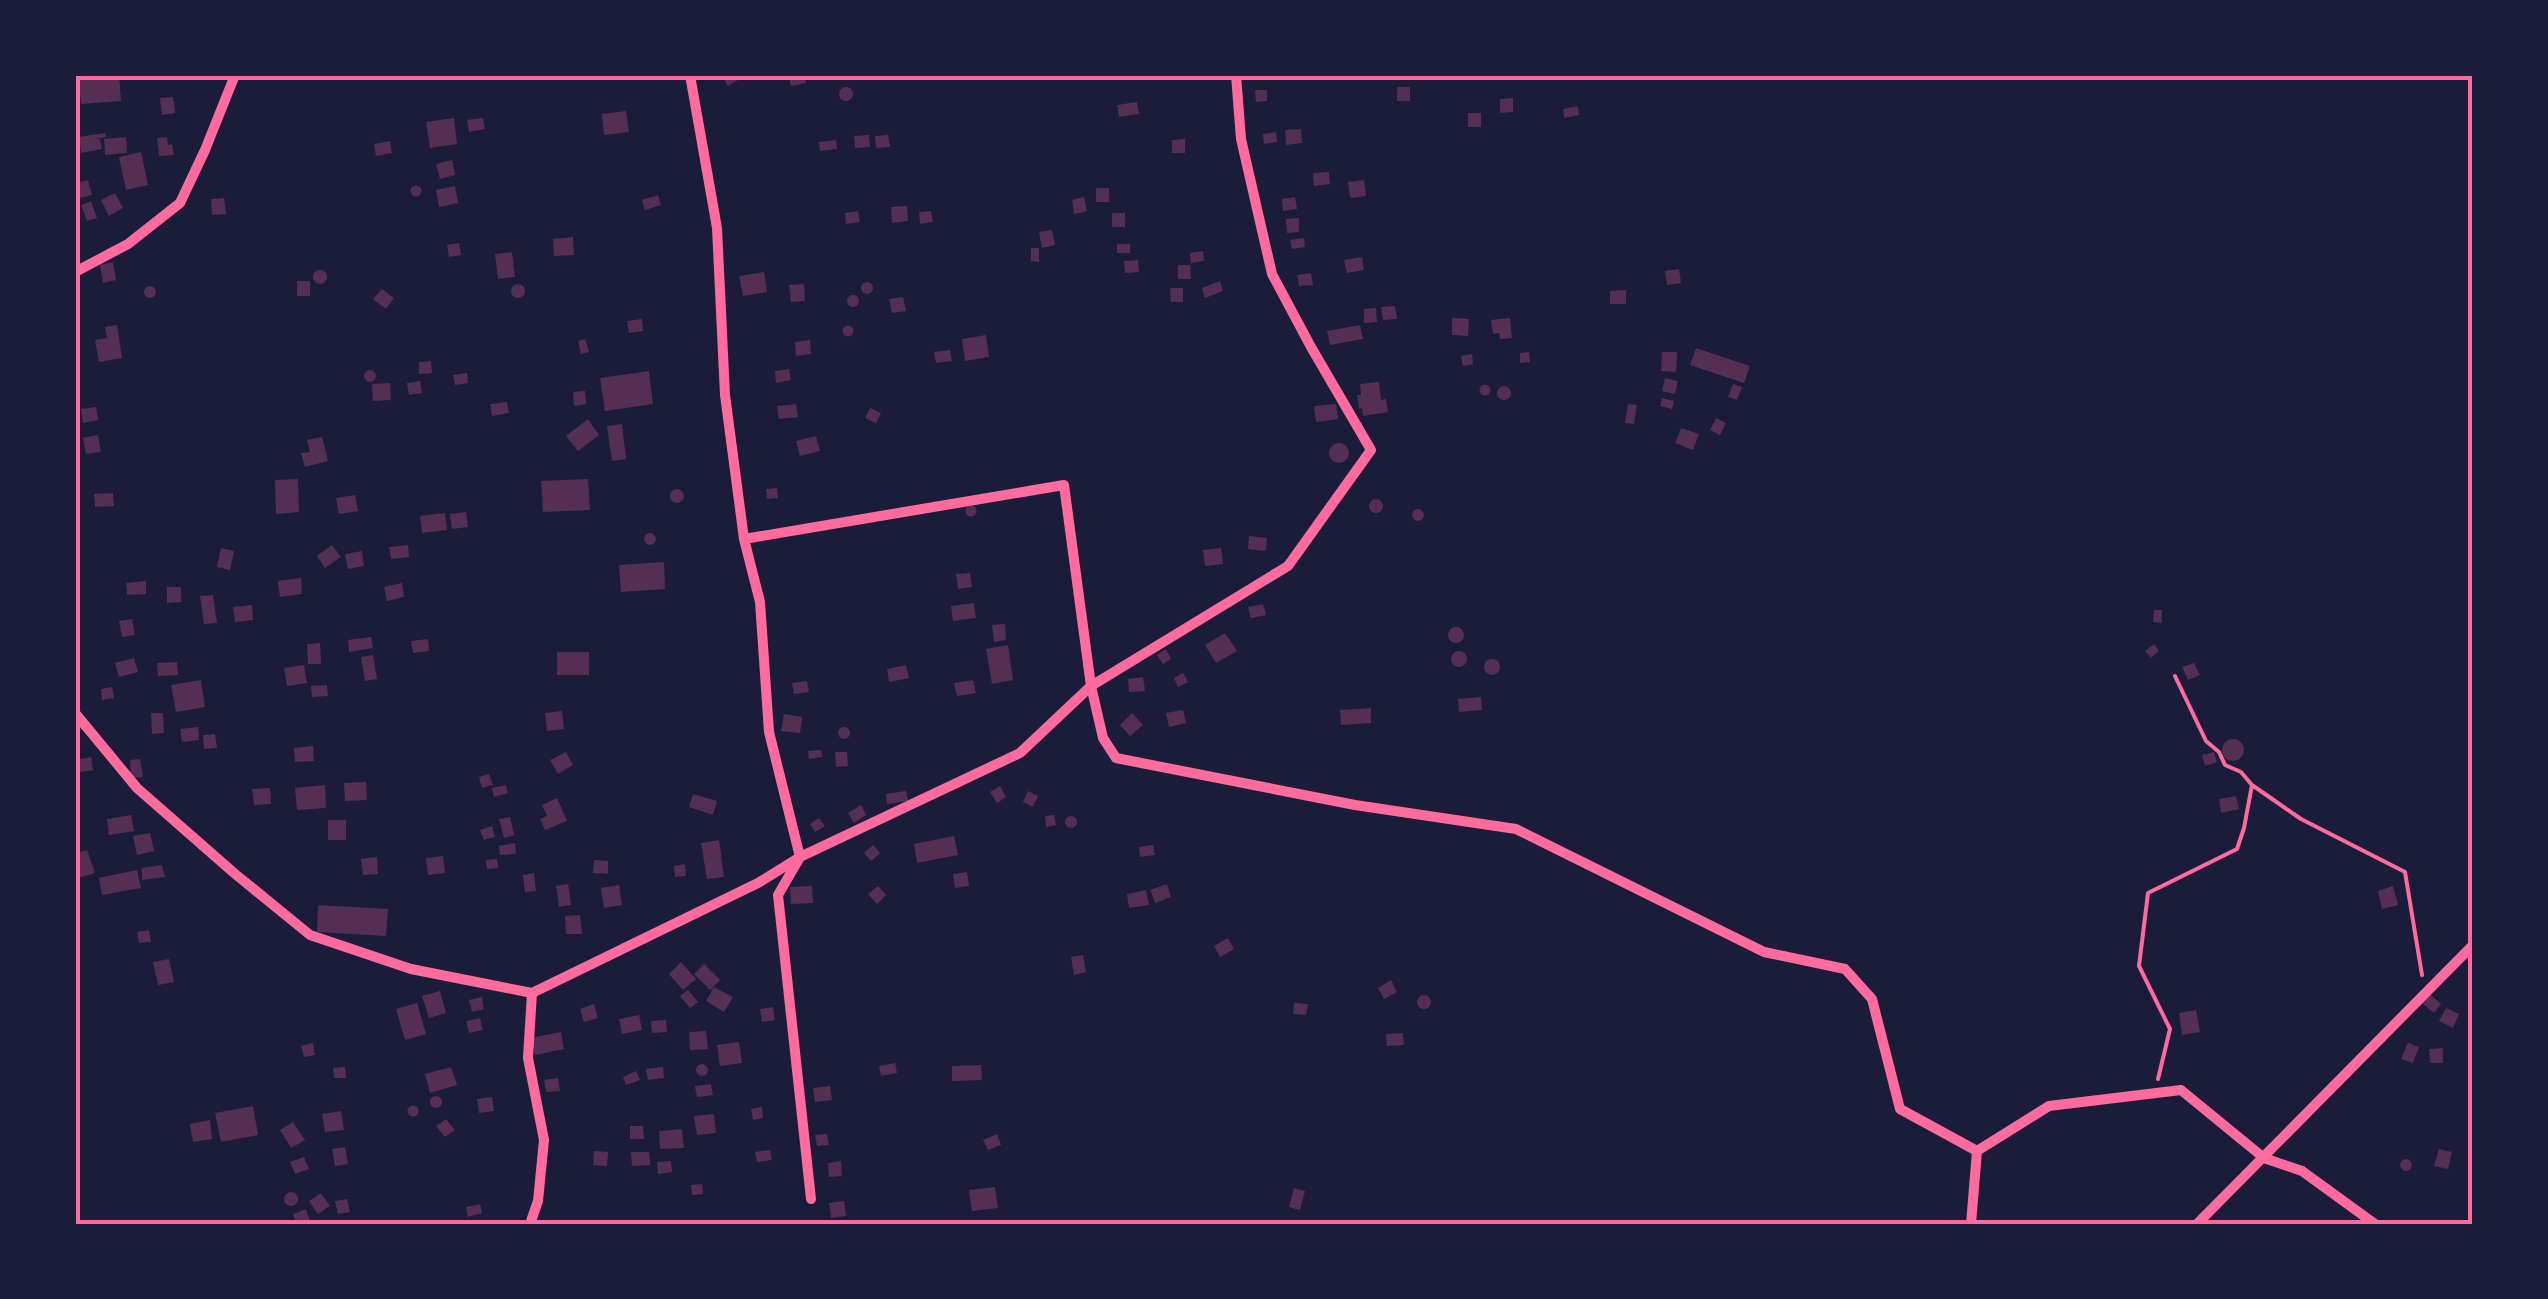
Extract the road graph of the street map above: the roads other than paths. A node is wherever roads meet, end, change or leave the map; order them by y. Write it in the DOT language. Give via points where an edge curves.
graph roads {
  1 [pos="235,75"];
  2 [pos="690,75"];
  3 [pos="1236,75"];
  4 [pos="75,272"];
  5 [pos="744,539"];
  6 [pos="1091,686"];
  7 [pos="75,713"];
  8 [pos="800,856"];
  9 [pos="2473,945"];
  10 [pos="532,993"];
  11 [pos="1977,1151"];
  12 [pos="2264,1158"];
  13 [pos="812,1199"];
  14 [pos="530,1224"];
  15 [pos="1970,1224"];
  16 [pos="2197,1224"];
  17 [pos="2375,1224"];
  1 -- 4 [label="street" via="180,203 128,244"];
  2 -- 5 [label="street" via="716,228 725,396"];
  3 -- 6 [label="street" via="1241,140 1272,274 1371,450 1288,566"];
  5 -- 6 [label="street" via="1064,485"];
  5 -- 8 [label="street" via="760,602 769,732"];
  6 -- 8 [label="street" via="1020,753"];
  6 -- 11 [label="street" via="1103,738 1116,758 1516,829 1764,952 1845,969 1872,999 1900,1110"];
  7 -- 10 [label="street" via="137,788 310,935 411,969"];
  8 -- 10 [label="street"];
  8 -- 13 [label="street" via="778,896"];
  9 -- 12 [label="street"];
  10 -- 14 [label="street" via="528,1058 544,1140"];
  11 -- 12 [label="street" via="2049,1106 2181,1090"];
  11 -- 15 [label="street"];
  12 -- 16 [label="street"];
  12 -- 17 [label="street" via="2302,1171"];
}
